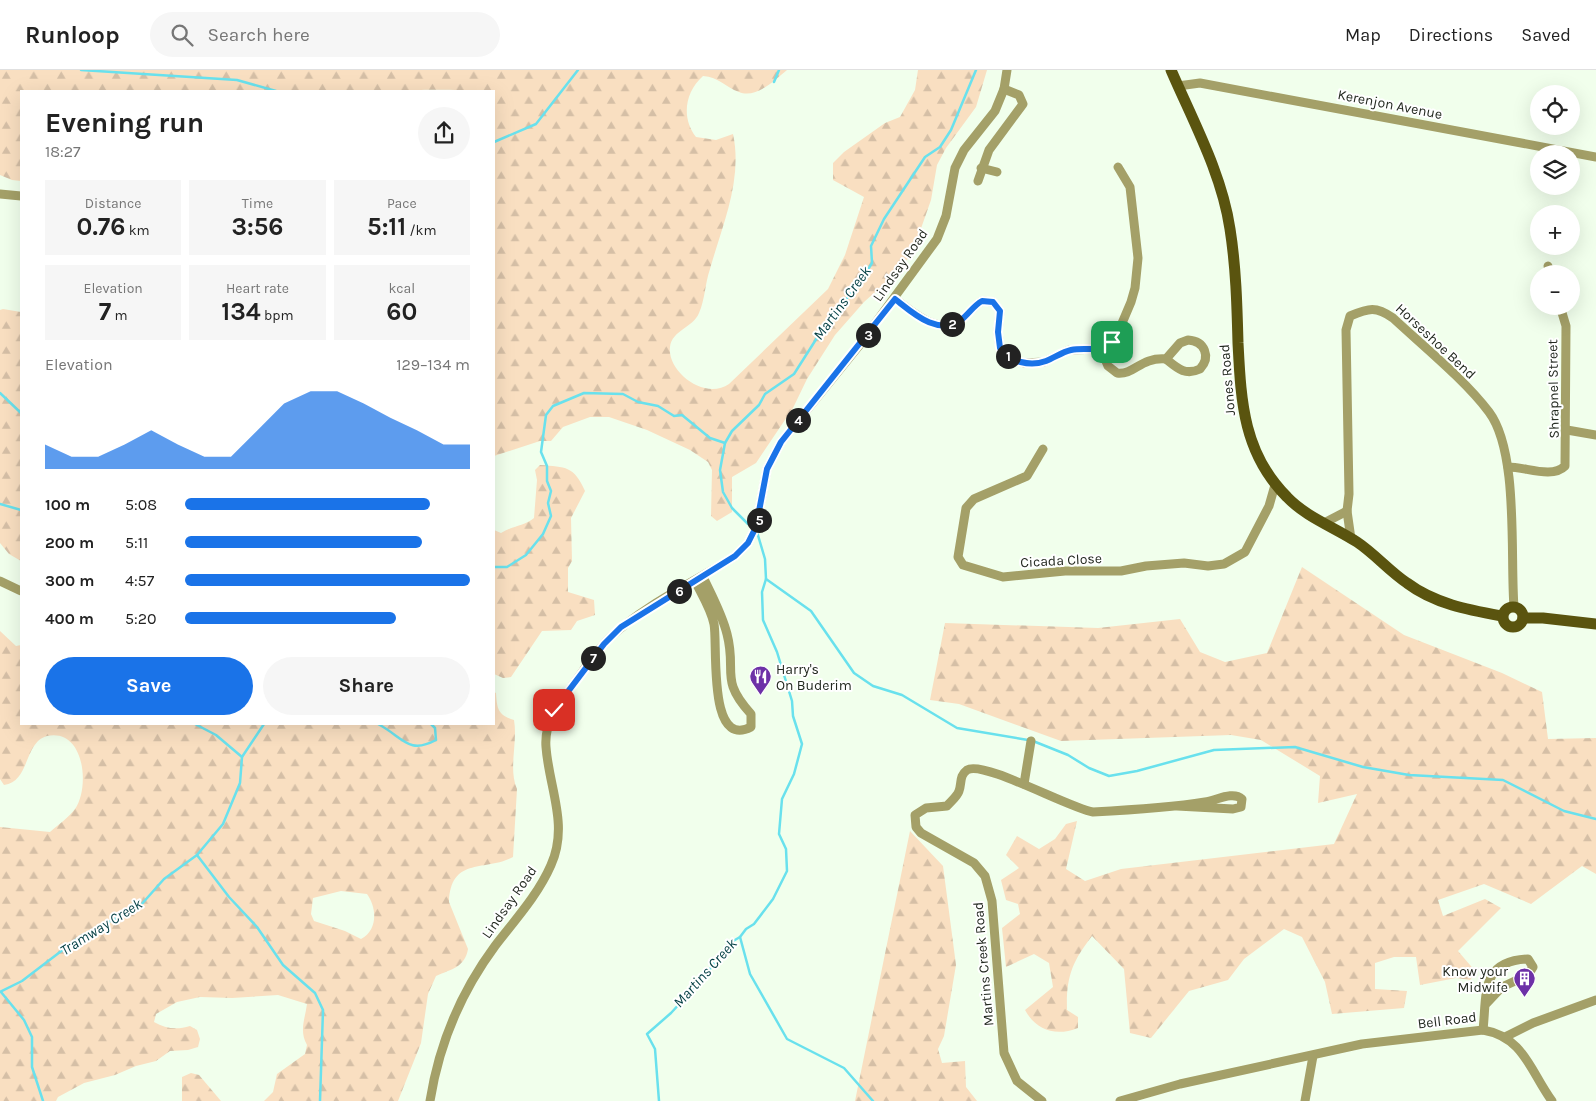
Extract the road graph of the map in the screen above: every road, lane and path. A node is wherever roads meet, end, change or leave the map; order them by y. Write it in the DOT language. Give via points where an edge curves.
graph roads {
  1 [pos="1007,70"];
  2 [pos="1171,70"];
  3 [pos="1178,86"];
  4 [pos="1004,89"];
  5 [pos="1596,157"];
  6 [pos="1118,167"];
  7 [pos="981,168"];
  8 [pos="997,172"];
  9 [pos="978,181"];
  10 [pos="0,194"];
  11 [pos="20,196"];
  12 [pos="895,299"];
  13 [pos="1563,315"];
  14 [pos="1101,349"];
  15 [pos="1166,359"];
  16 [pos="1567,430"];
  17 [pos="1596,435"];
  18 [pos="1043,449"];
  19 [pos="1508,467"];
  20 [pos="1275,485"];
  21 [pos="1288,498"];
  22 [pos="1269,506"];
  23 [pos="1347,511"];
  24 [pos="1324,523"];
  25 [pos="1351,539"];
  26 [pos="699,579"];
  27 [pos="0,581"];
  28 [pos="20,591"];
  29 [pos="1514,607"];
  30 [pos="1502,616"];
  31 [pos="1523,618"];
  32 [pos="1596,624"];
  33 [pos="1031,741"];
  34 [pos="1024,784"];
  35 [pos="1178,806"];
  36 [pos="1596,1000"];
  37 [pos="1486,1004"];
  38 [pos="1596,1006"];
  39 [pos="1572,1008"];
  40 [pos="1483,1030"];
  41 [pos="1505,1037"];
  42 [pos="1313,1056"];
  43 [pos="430,1101"];
  44 [pos="1042,1101"];
  45 [pos="1120,1101"];
  46 [pos="1305,1101"];
  47 [pos="1552,1101"];
  1 -- 4 [label="street, Lindsay Road"];
  2 -- 3 [label="main road, Jones Road"];
  3 -- 5 [label="street, Kerenjon Avenue" via="1200,83"];
  3 -- 20 [label="main road, Jones Road" via="1210,160 1230,227 1244,416 1252,444"];
  4 -- 7 [label="street" via="1019,95 1023,104 989,150"];
  4 -- 12 [label="street, Lindsay Road" via="995,111 959,159 946,216 937,239"];
  6 -- 14 [label="street" via="1130,187 1138,272 1131,302 1117,335"];
  7 -- 8 [label="street"];
  7 -- 9 [label="street"];
  10 -- 11 [label="street"];
  12 -- 14 [label="street" via="924,320 941,325 957,323 982,301 993,302 1000,311 1000,348 1014,360 1024,363 1044,362 1069,350"];
  12 -- 26 [label="street, Lindsay Road" via="781,442 767,469 760,516 748,543 735,556"];
  13 -- 16 [label="street, Shrapnel Street" via="1566,326"];
  14 -- 15 [label="street" via="1108,366 1117,373 1128,372 1149,359"];
  15 -- 15 [label="street" via="1180,343 1188,340 1197,342 1205,350 1202,366 1191,373 1180,370"];
  16 -- 17 [label="street"];
  16 -- 19 [label="street, Shrapnel Street" via="1566,466 1560,471"];
  18 -- 22 [label="street, Cicada Close" via="1027,476 974,499 966,508 958,557 962,565 1003,576 1065,570 1121,571 1184,563 1224,564 1245,552"];
  19 -- 23 [label="street, Horseshoe Bend" via="1497,426 1490,413 1393,318 1380,309 1365,310 1350,316 1346,330 1350,494"];
  19 -- 29 [label="street, Horseshoe Bend"];
  20 -- 21 [label="main road, Jones Road"];
  20 -- 22 [label="street, Cicada Close"];
  21 -- 22 [label="street"];
  21 -- 24 [label="main road, Jones Road"];
  23 -- 24 [label="street"];
  23 -- 25 [label="street"];
  24 -- 25 [label="main road, Jones Road"];
  25 -- 30 [label="main road, Jones Road" via="1407,584 1426,595 1452,606"];
  26 -- 26 [label="street" via="722,616 728,637 731,684 736,697 751,714 751,727 743,731 728,724 720,710 714,622"];
  26 -- 43 [label="street, Lindsay Road" via="612,635 550,719 546,746 559,813 556,852 541,886 493,948 453,1019 436,1066"];
  27 -- 28 [label="street"];
  29 -- 30 [label="main road" via="1506,609"];
  29 -- 31 [label="main road" via="1521,610"];
  30 -- 31 [label="main road" via="1505,624 1512,628 1520,625"];
  31 -- 32 [label="main road"];
  33 -- 34 [label="street"];
  34 -- 35 [label="street, Martins Creek Road" via="1093,812"];
  34 -- 44 [label="street, Martins Creek Road" via="976,767 967,770 962,776 958,794 947,806 934,805 920,811 915,816 915,823 921,832 974,863 985,876 992,901 1004,1053 1017,1081"];
  35 -- 35 [label="street, Martins Creek Road" via="1230,795 1238,795 1242,799 1240,807 1233,809"];
  36 -- 39 [label="street"];
  37 -- 37 [label="street" via="1489,978 1499,965 1528,958 1533,967 1528,975 1502,987"];
  37 -- 40 [label="street"];
  38 -- 39 [label="street"];
  39 -- 41 [label="street"];
  40 -- 41 [label="street, Bell Road"];
  40 -- 42 [label="street, Bell Road" via="1362,1044"];
  41 -- 47 [label="street, Bell Road" via="1519,1048"];
  42 -- 45 [label="street" via="1180,1084"];
  42 -- 46 [label="street"];
}
